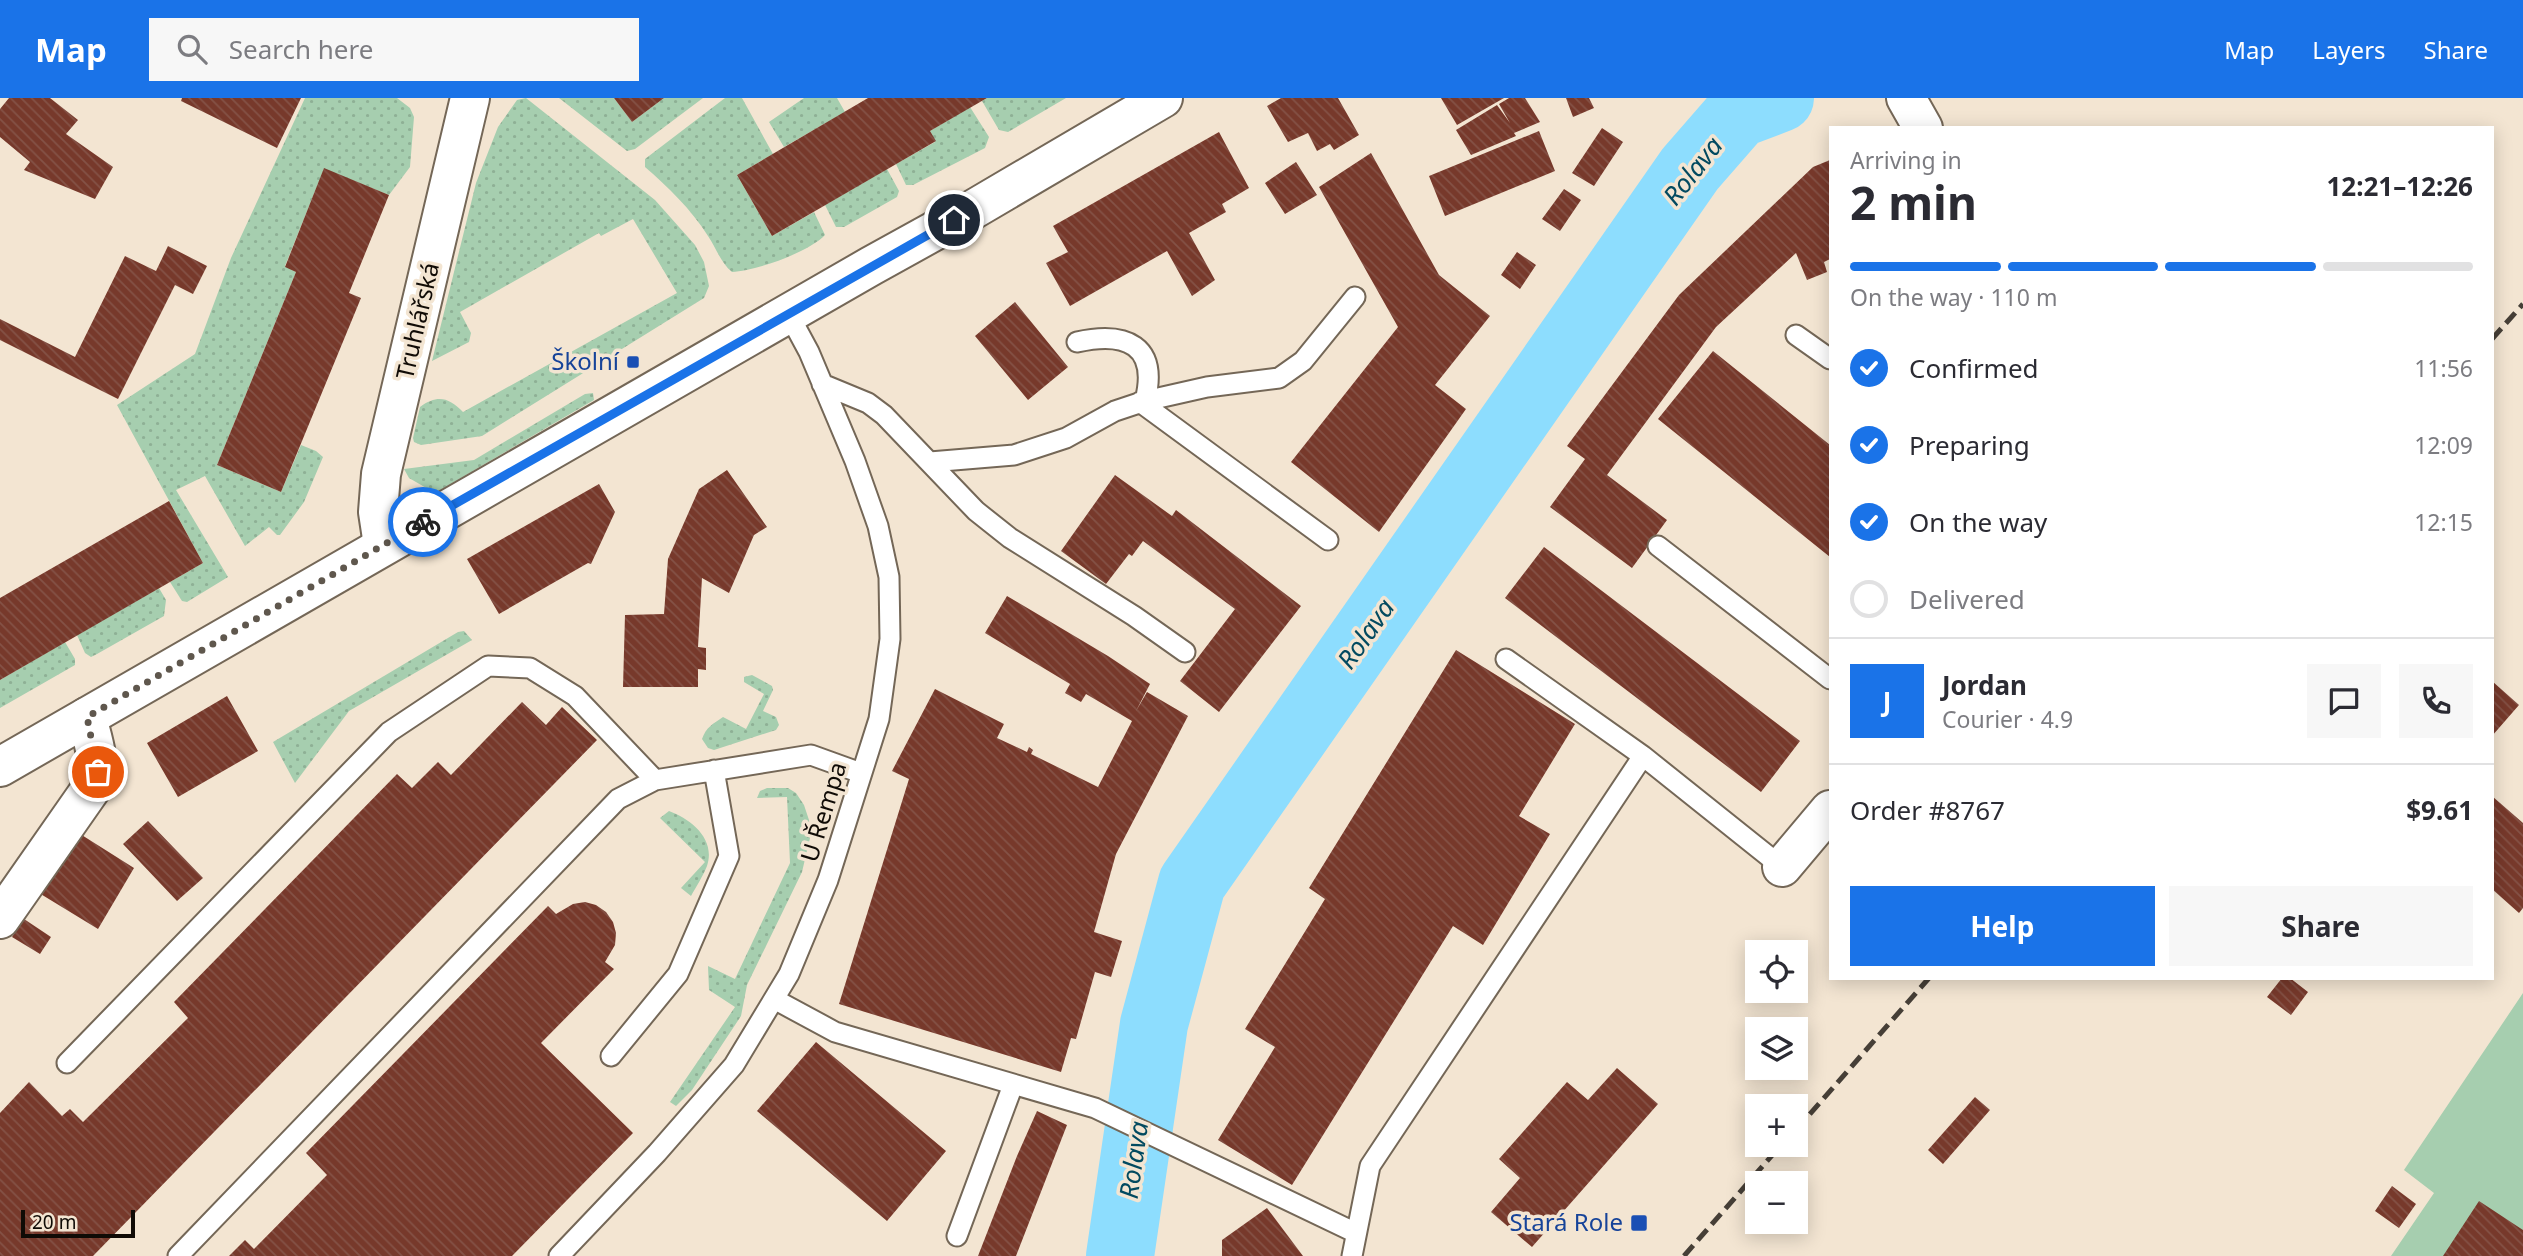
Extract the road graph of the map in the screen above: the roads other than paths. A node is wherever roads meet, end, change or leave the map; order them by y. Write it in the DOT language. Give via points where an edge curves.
graph roads {
  1 [pos="470,98"];
  2 [pos="1163,98"];
  3 [pos="1906,98"];
  4 [pos="1922,126"];
  5 [pos="1355,297"];
  6 [pos="788,313"];
  7 [pos="1796,335"];
  8 [pos="1077,342"];
  9 [pos="1829,358"];
  10 [pos="822,384"];
  11 [pos="1143,401"];
  12 [pos="930,462"];
  13 [pos="1328,540"];
  14 [pos="383,545"];
  15 [pos="1658,546"];
  16 [pos="1185,652"];
  17 [pos="1506,659"];
  18 [pos="1829,677"];
  19 [pos="87,717"];
  20 [pos="1643,756"];
  21 [pos="0,766"];
  22 [pos="714,769"];
  23 [pos="862,773"];
  24 [pos="655,780"];
  25 [pos="1829,811"];
  26 [pos="1782,867"];
  27 [pos="0,919"];
  28 [pos="774,999"];
  29 [pos="611,1056"];
  30 [pos="67,1063"];
  31 [pos="1013,1085"];
  32 [pos="1356,1233"];
  33 [pos="957,1237"];
  34 [pos="178,1256"];
  35 [pos="559,1256"];
  36 [pos="1352,1256"];
  1 -- 14 [label="main road, Truhlářská" via="381,474 378,512"];
  2 -- 6 [label="main road"];
  3 -- 4 [label="main road"];
  5 -- 11 [label="lane" via="1303,361 1279,378"];
  6 -- 10 [label="lane, U Řempa"];
  6 -- 14 [label="main road"];
  7 -- 9 [label="lane"];
  8 -- 11 [label="lane" via="1124,339 1136,346 1149,373"];
  10 -- 12 [label="lane" via="868,403"];
  10 -- 23 [label="lane, U Řempa" via="878,526 889,577 890,639 879,719"];
  11 -- 12 [label="lane" via="1066,438 1014,456"];
  11 -- 13 [label="lane"];
  12 -- 16 [label="lane" via="976,511 1010,538"];
  14 -- 19 [label="main road"];
  15 -- 18 [label="lane"];
  17 -- 20 [label="lane"];
  19 -- 21 [label="main road"];
  19 -- 27 [label="main road" via="98,772 95,783"];
  20 -- 26 [label="lane"];
  20 -- 32 [label="lane" via="1370,1166"];
  22 -- 23 [label="lane" via="811,755"];
  22 -- 24 [label="lane"];
  22 -- 29 [label="lane" via="729,856 678,974"];
  23 -- 28 [label="lane, U Řempa" via="828,880"];
  24 -- 30 [label="lane" via="575,696 530,668 488,666 389,732"];
  24 -- 34 [label="lane" via="618,799"];
  25 -- 26 [label="main road"];
  28 -- 31 [label="lane" via="835,1032"];
  28 -- 35 [label="lane, U Řempa" via="734,1065"];
  31 -- 32 [label="lane" via="1095,1108"];
  31 -- 33 [label="lane"];
  32 -- 36 [label="lane"];
}
